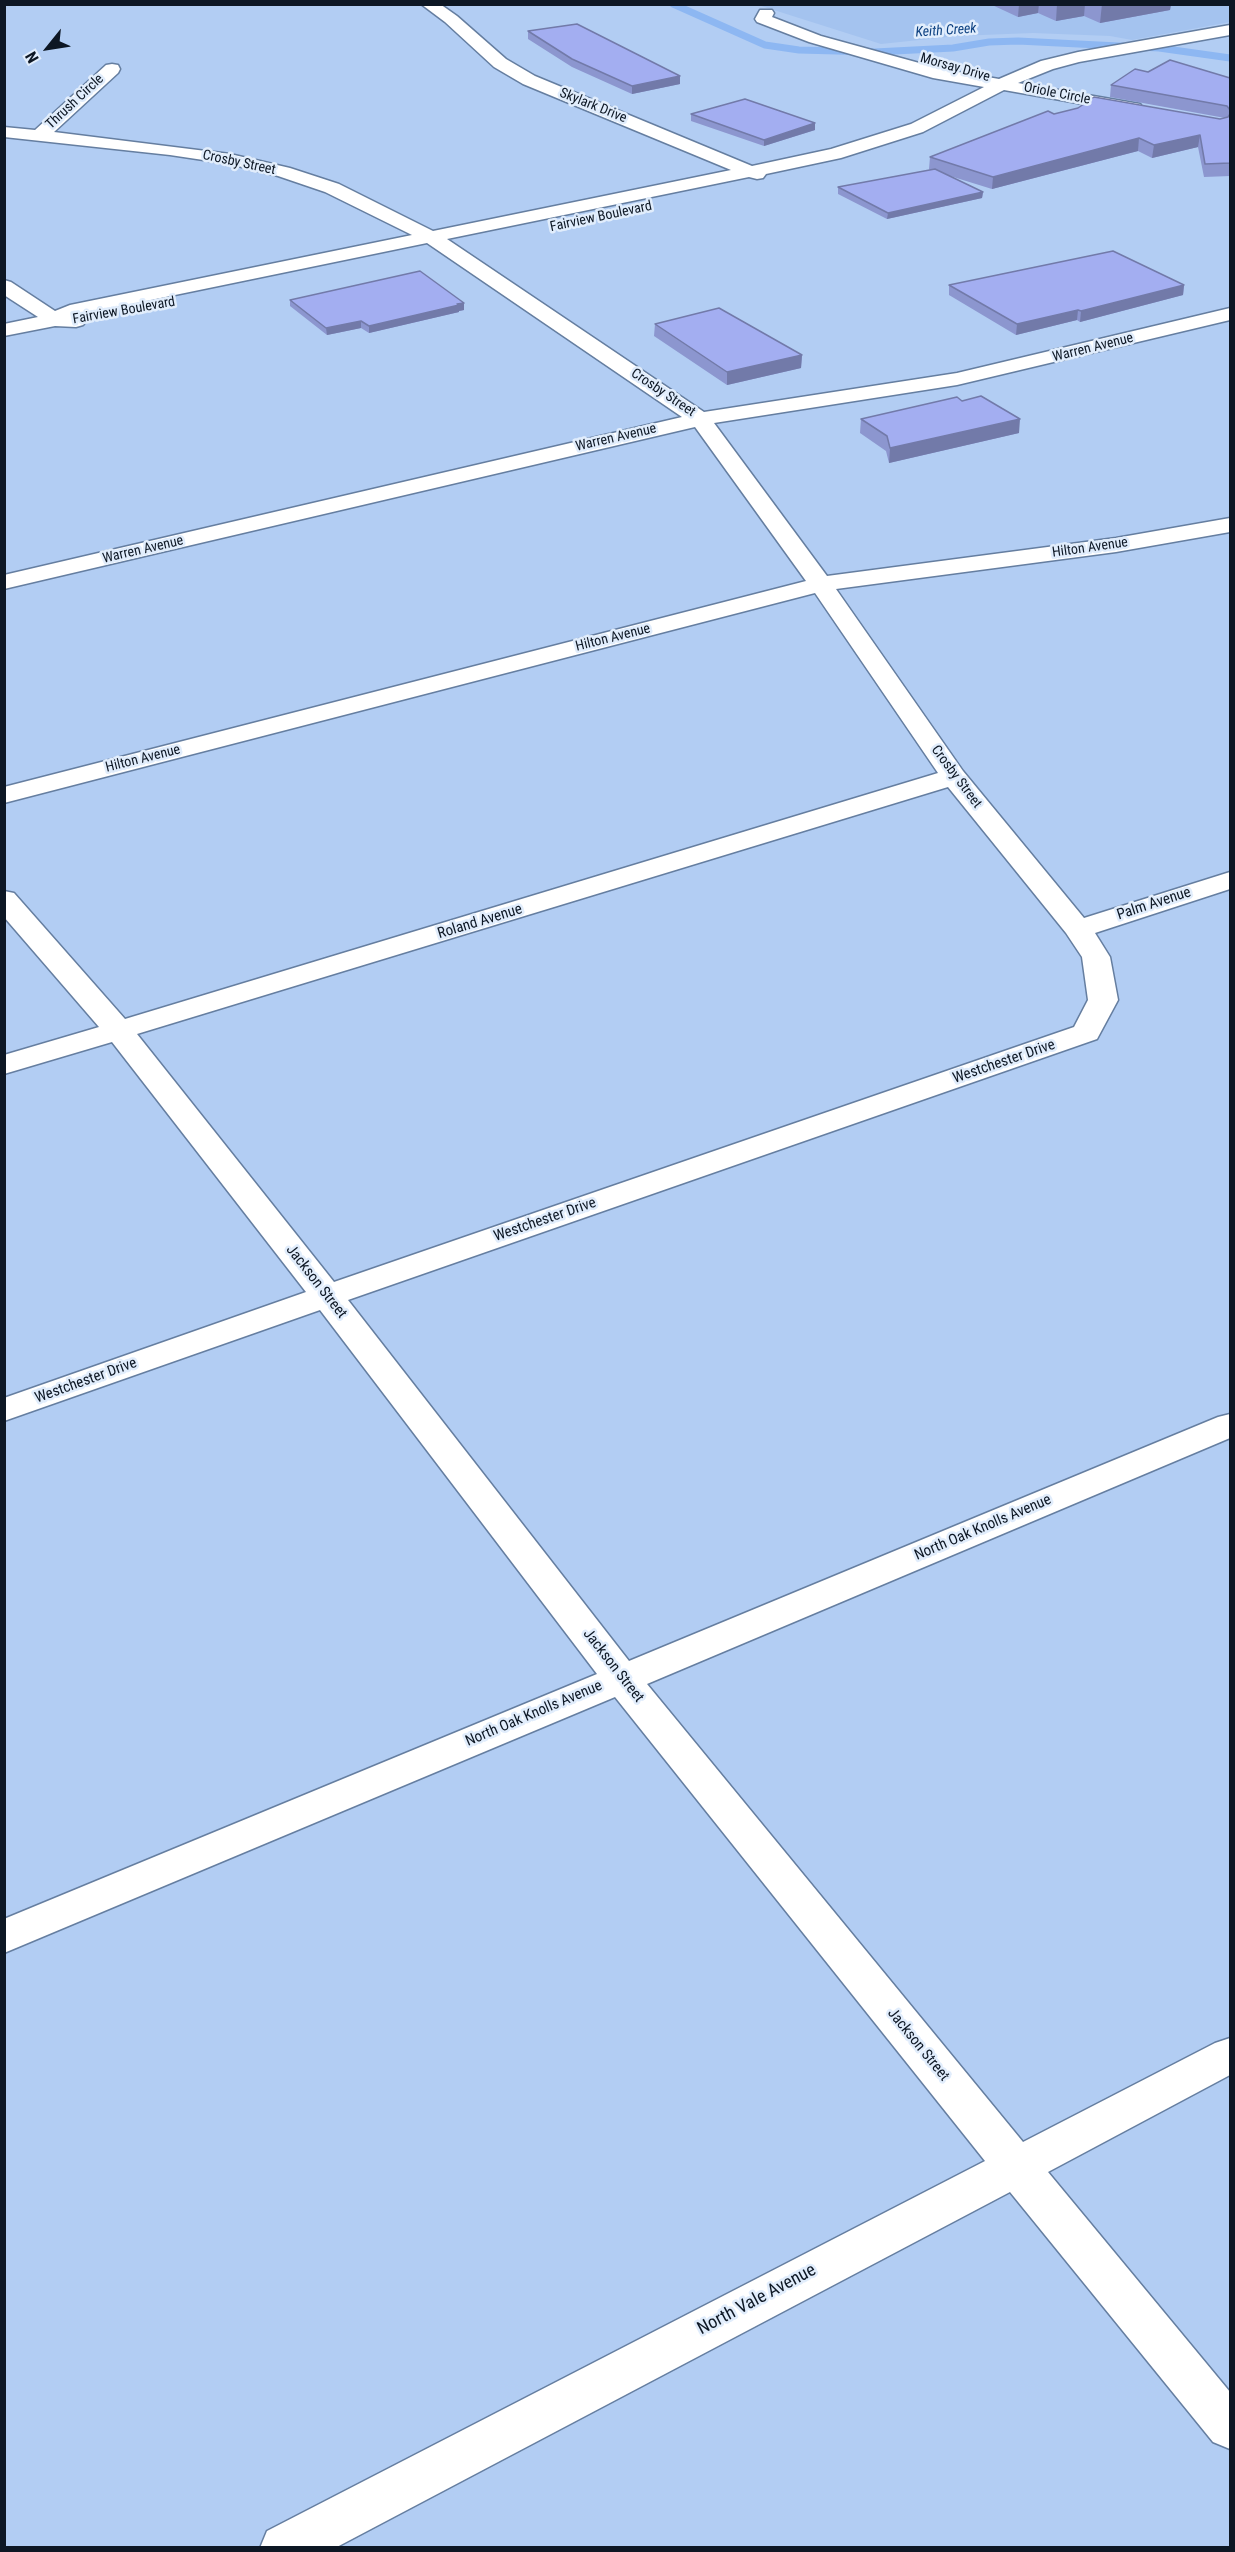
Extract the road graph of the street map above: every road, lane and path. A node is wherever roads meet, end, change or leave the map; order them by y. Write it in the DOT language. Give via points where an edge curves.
graph roads {
  1 [pos="429,4"];
  2 [pos="1230,30"];
  3 [pos="1125,50"];
  4 [pos="921,58"];
  5 [pos="969,62"];
  6 [pos="1012,62"];
  7 [pos="112,69"];
  8 [pos="1002,83"];
  9 [pos="1027,88"];
  10 [pos="997,107"];
  11 [pos="1148,111"];
  12 [pos="4,132"];
  13 [pos="39,136"];
  14 [pos="939,137"];
  15 [pos="753,172"];
  16 [pos="774,182"];
  17 [pos="440,243"];
  18 [pos="4,286"];
  19 [pos="1230,314"];
  20 [pos="55,320"];
  21 [pos="4,330"];
  22 [pos="700,418"];
  23 [pos="1230,525"];
  24 [pos="4,582"];
  25 [pos="821,584"];
  26 [pos="954,777"];
  27 [pos="4,795"];
  28 [pos="1230,880"];
  29 [pos="4,899"];
  30 [pos="1078,929"];
  31 [pos="119,1031"];
  32 [pos="1086,1033"];
  33 [pos="4,1065"];
  34 [pos="327,1296"];
  35 [pos="4,1410"];
  36 [pos="1230,1425"];
  37 [pos="621,1678"];
  38 [pos="4,1936"];
  39 [pos="1230,2055"];
  40 [pos="1015,2165"];
  41 [pos="1230,2427"];
  42 [pos="285,2547"];
  1 -- 15 [label="street, Skylark Drive" via="500,63 522,76"];
  2 -- 3 [label="street, Fairview Boulevard"];
  3 -- 6 [label="street"];
  3 -- 8 [label="street, Fairview Boulevard" via="1054,63"];
  3 -- 9 [label="street, Fairview Boulevard" via="1116,58 1063,71"];
  4 -- 5 [label="street"];
  4 -- 8 [label="street, Morsay Drive"];
  4 -- 8 [label="street, Morsay Drive" via="761,11 763,20 837,46 963,79"];
  7 -- 13 [label="street, Thrush Circle"];
  8 -- 9 [label="street, Oriole Circle"];
  8 -- 15 [label="street, Fairview Boulevard" via="936,120 897,136 846,152"];
  9 -- 10 [label="street, Fairview Boulevard"];
  9 -- 11 [label="street, Oriole Circle"];
  12 -- 13 [label="street, Crosby Street"];
  13 -- 17 [label="street, Crosby Street" via="170,150 275,170 332,188"];
  14 -- 16 [label="street, Fairview Boulevard" via="871,160"];
  15 -- 16 [label="street, Skylark Drive"];
  15 -- 17 [label="street, Fairview Boulevard"];
  16 -- 17 [label="street, Fairview Boulevard"];
  17 -- 20 [label="street, Fairview Boulevard" via="80,321"];
  17 -- 22 [label="street, Crosby Street"];
  18 -- 20 [label="street"];
  19 -- 22 [label="street, Warren Avenue" via="957,379"];
  20 -- 21 [label="street, Fairview Boulevard"];
  22 -- 24 [label="street, Warren Avenue"];
  22 -- 25 [label="street, Crosby Street"];
  23 -- 25 [label="street, Hilton Avenue" via="1116,545"];
  25 -- 26 [label="street, Crosby Street"];
  25 -- 27 [label="street, Hilton Avenue"];
  26 -- 30 [label="street, Crosby Street"];
  26 -- 31 [label="street, Roland Avenue"];
  28 -- 30 [label="street, Palm Avenue"];
  29 -- 31 [label="street, Jackson Street"];
  30 -- 32 [label="street, Crosby Street" via="1096,957 1103,1000"];
  31 -- 33 [label="street, Roland Avenue"];
  31 -- 34 [label="street, Jackson Street"];
  32 -- 34 [label="street, Westchester Drive"];
  34 -- 35 [label="street, Westchester Drive"];
  34 -- 37 [label="street, Jackson Street"];
  36 -- 37 [label="street, North Oak Knolls Avenue"];
  37 -- 38 [label="street, North Oak Knolls Avenue"];
  37 -- 40 [label="street, Jackson Street"];
  39 -- 40 [label="street, North Vale Avenue"];
  40 -- 41 [label="street, Jackson Street"];
  40 -- 42 [label="street, North Vale Avenue"];
}
